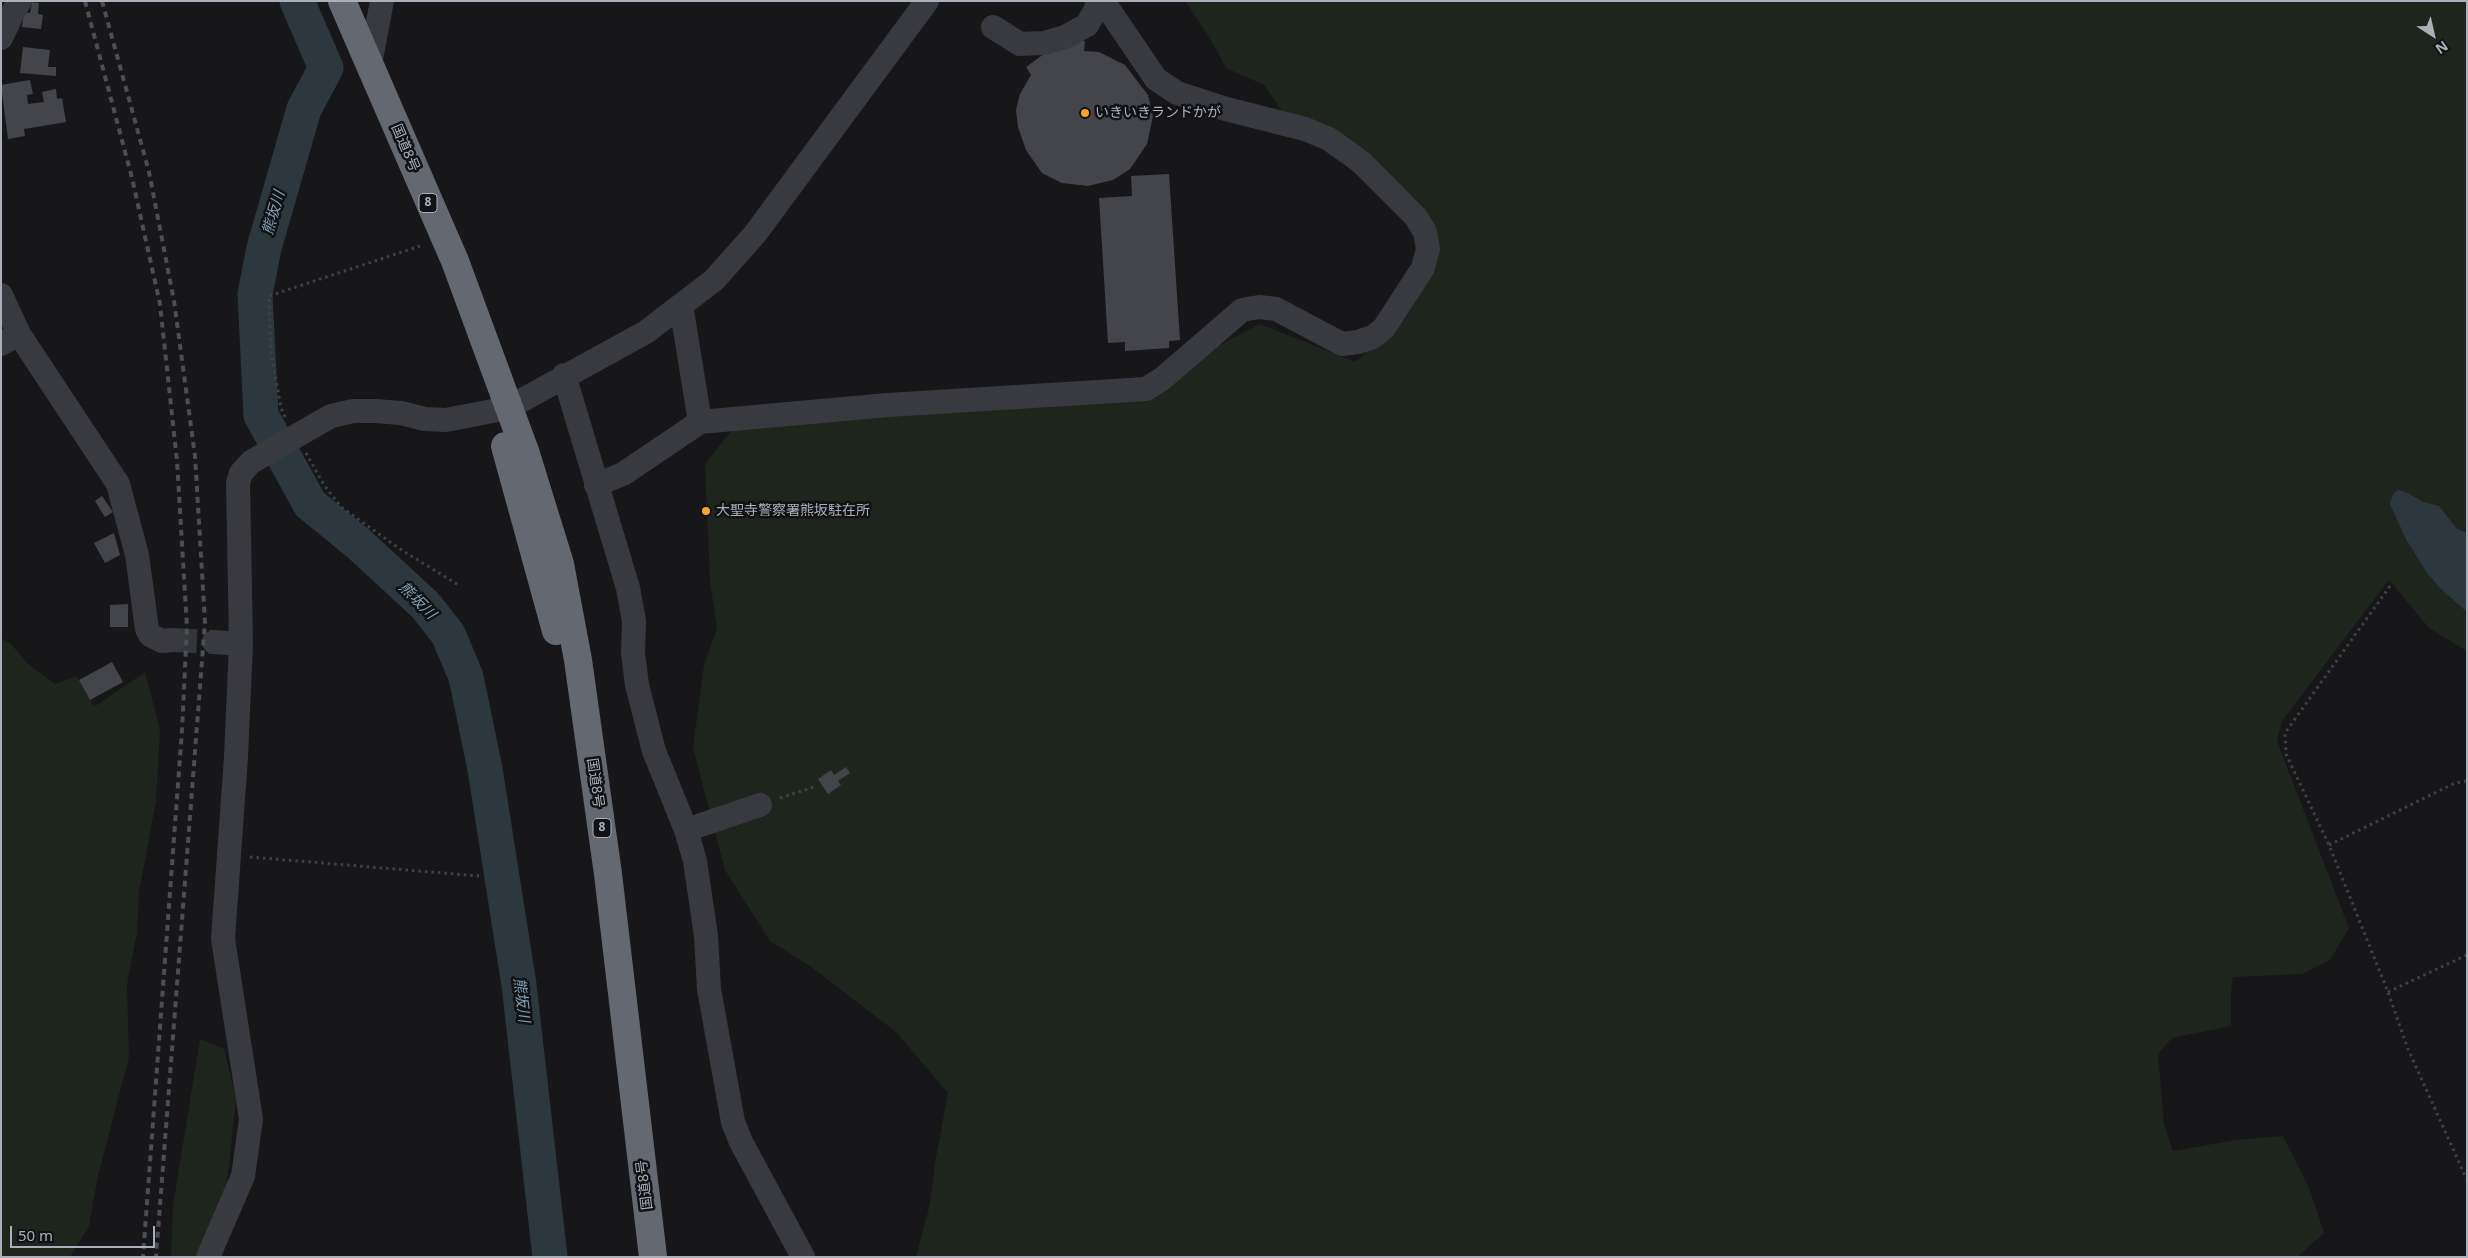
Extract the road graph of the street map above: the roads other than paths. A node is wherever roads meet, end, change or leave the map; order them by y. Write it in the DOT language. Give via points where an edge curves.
graph roads {
  1 [pos="20,1"];
  2 [pos="342,1"];
  3 [pos="382,1"];
  4 [pos="927,1"];
  5 [pos="1098,1"];
  6 [pos="1103,1"];
  7 [pos="993,27"];
  8 [pos="1,38"];
  9 [pos="370,64"];
  10 [pos="1,295"];
  11 [pos="681,305"];
  12 [pos="10,339"];
  13 [pos="564,375"];
  14 [pos="508,408"];
  15 [pos="700,422"];
  16 [pos="596,485"];
  17 [pos="173,640"];
  18 [pos="214,642"];
  19 [pos="242,644"];
  20 [pos="760,805"];
  21 [pos="686,830"];
  22 [pos="208,1257"];
  23 [pos="636,1257"];
  24 [pos="653,1257"];
  25 [pos="803,1257"];
  1 -- 8 [label="street"];
  2 -- 9 [label="highway, 国道8号 / 8"];
  3 -- 9 [label="street"];
  4 -- 11 [label="street" via="755,234 714,280"];
  5 -- 7 [label="street" via="1087,25 1044,43 1020,44"];
  6 -- 15 [label="street" via="1156,79 1177,92 1226,109 1329,139 1361,162 1416,217 1425,232 1428,249 1423,268 1384,328 1365,340 1342,344 1276,309 1259,307 1242,310 1162,379 1146,388 888,405"];
  9 -- 14 [label="highway, 国道8号 / 8" via="455,261"];
  10 -- 12 [label="street"];
  11 -- 13 [label="street" via="646,332"];
  11 -- 15 [label="street"];
  12 -- 17 [label="street" via="118,484 137,555 147,629 150,635 162,641"];
  13 -- 14 [label="street"];
  13 -- 16 [label="street"];
  14 -- 19 [label="street" via="446,420 401,413 353,411 331,416 251,462 241,473 238,483"];
  14 -- 23 [label="highway, 国道8号 / 8" via="505,448 569,688 580,788 598,897"];
  14 -- 24 [label="highway, 国道8号 / 8" via="525,451 560,564 578,660 608,874"];
  15 -- 16 [label="street" via="623,474"];
  16 -- 21 [label="street" via="628,588 634,620 633,653 637,685 654,751"];
  18 -- 19 [label="street"];
  19 -- 22 [label="street" via="224,940 251,1119 243,1176"];
  20 -- 21 [label="street"];
  21 -- 25 [label="street" via="695,861 706,936 709,989 733,1122"];
}
